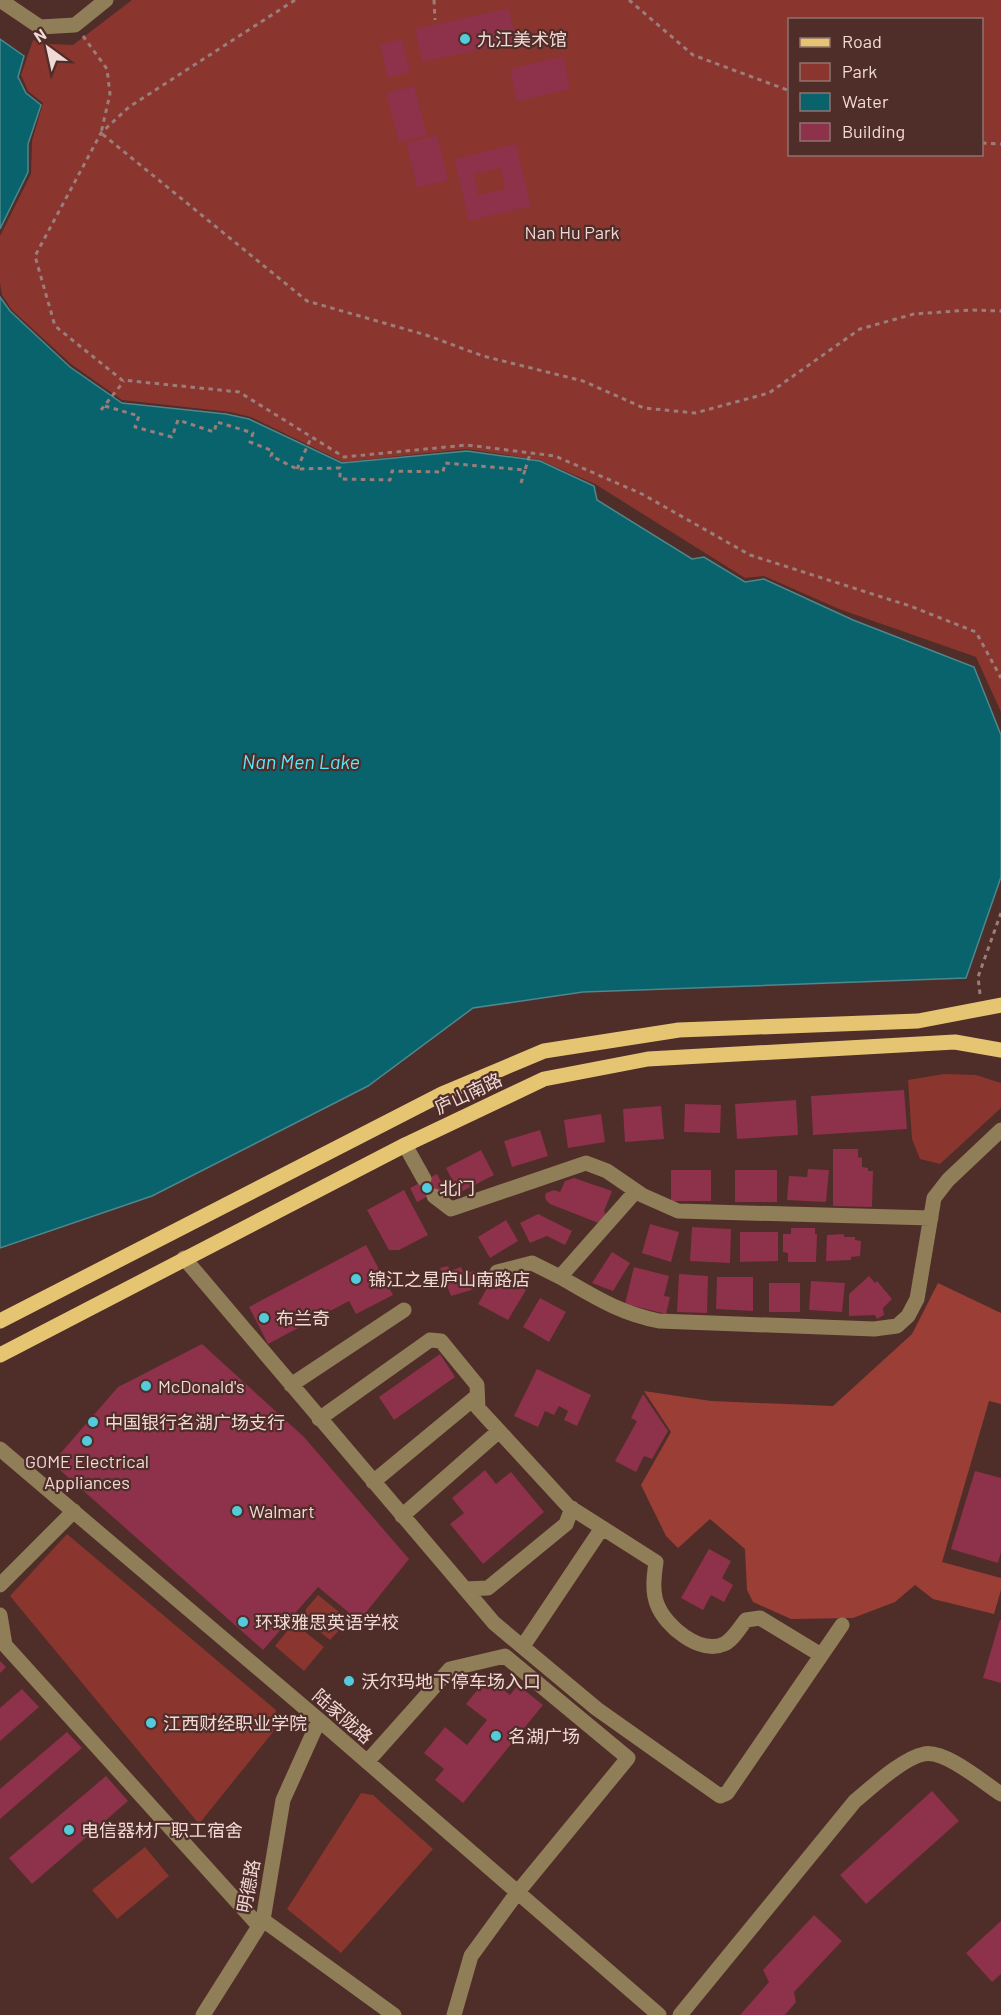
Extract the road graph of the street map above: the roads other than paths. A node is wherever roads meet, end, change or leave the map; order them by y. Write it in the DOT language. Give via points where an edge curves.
graph roads {
  1 [pos="0,0"];
  2 [pos="106,0"];
  3 [pos="1001,1005"];
  4 [pos="1001,1050"];
  5 [pos="1001,1130"];
  6 [pos="405,1145"];
  7 [pos="424,1179"];
  8 [pos="636,1191"];
  9 [pos="434,1196"];
  10 [pos="931,1218"];
  11 [pos="184,1258"];
  12 [pos="497,1272"];
  13 [pos="560,1277"];
  14 [pos="404,1310"];
  15 [pos="0,1321"];
  16 [pos="0,1355"];
  17 [pos="291,1385"];
  18 [pos="477,1395"];
  19 [pos="320,1419"];
  20 [pos="499,1431"];
  21 [pos="0,1449"];
  22 [pos="373,1482"];
  23 [pos="573,1508"];
  24 [pos="74,1511"];
  25 [pos="402,1516"];
  26 [pos="602,1528"];
  27 [pos="0,1585"];
  28 [pos="465,1589"];
  29 [pos="0,1615"];
  30 [pos="842,1625"];
  31 [pos="522,1647"];
  32 [pos="821,1655"];
  33 [pos="319,1720"];
  34 [pos="367,1762"];
  35 [pos="1001,1794"];
  36 [pos="517,1893"];
  37 [pos="261,1923"];
  38 [pos="203,2015"];
  39 [pos="394,2015"];
  40 [pos="454,2015"];
  41 [pos="659,2015"];
  42 [pos="680,2015"];
  1 -- 2 [label="street" via="40,27 75,25"];
  3 -- 15 [label="main road, 庐山南路" via="918,1021 679,1030 544,1051 442,1094"];
  4 -- 6 [label="main road, 庐山南路" via="955,1042 648,1059 544,1079"];
  5 -- 10 [label="street" via="948,1180 934,1198"];
  6 -- 7 [label="street"];
  6 -- 11 [label="main road, 庐山南路"];
  8 -- 9 [label="street" via="607,1171 586,1163 451,1209"];
  8 -- 10 [label="street" via="678,1211"];
  8 -- 13 [label="street"];
  10 -- 13 [label="street" via="916,1299 908,1316 897,1326 874,1329 659,1321 615,1308"];
  11 -- 16 [label="main road, 庐山南路"];
  11 -- 17 [label="street"];
  12 -- 13 [label="street" via="532,1263"];
  14 -- 17 [label="street"];
  17 -- 19 [label="street"];
  18 -- 19 [label="street" via="477,1385 441,1341 430,1340"];
  18 -- 20 [label="street" via="478,1408"];
  18 -- 22 [label="street"];
  19 -- 22 [label="street"];
  20 -- 23 [label="street"];
  20 -- 25 [label="street"];
  21 -- 24 [label="street, 陆家陇路"];
  22 -- 25 [label="street"];
  23 -- 26 [label="street"];
  23 -- 28 [label="street" via="566,1524 488,1588"];
  24 -- 27 [label="street"];
  24 -- 33 [label="street, 陆家陇路"];
  25 -- 28 [label="street"];
  26 -- 31 [label="street"];
  26 -- 32 [label="street" via="656,1562 657,1603 666,1620 692,1641 722,1645 746,1620 760,1618"];
  28 -- 31 [label="street" via="494,1623"];
  29 -- 37 [label="street" via="5,1645"];
  30 -- 32 [label="street"];
  31 -- 32 [label="street" via="597,1709 720,1796 728,1793"];
  33 -- 34 [label="street, 陆家陇路"];
  33 -- 37 [label="street, 明德路" via="283,1800"];
  34 -- 36 [label="street, 陆家陇路"];
  34 -- 36 [label="street" via="450,1669 505,1656 628,1758"];
  35 -- 42 [label="street" via="945,1757 925,1754 886,1776 855,1801"];
  36 -- 40 [label="street" via="471,1956"];
  36 -- 41 [label="street, 陆家陇路"];
  37 -- 38 [label="street, 明德路"];
  37 -- 39 [label="street"];
}
